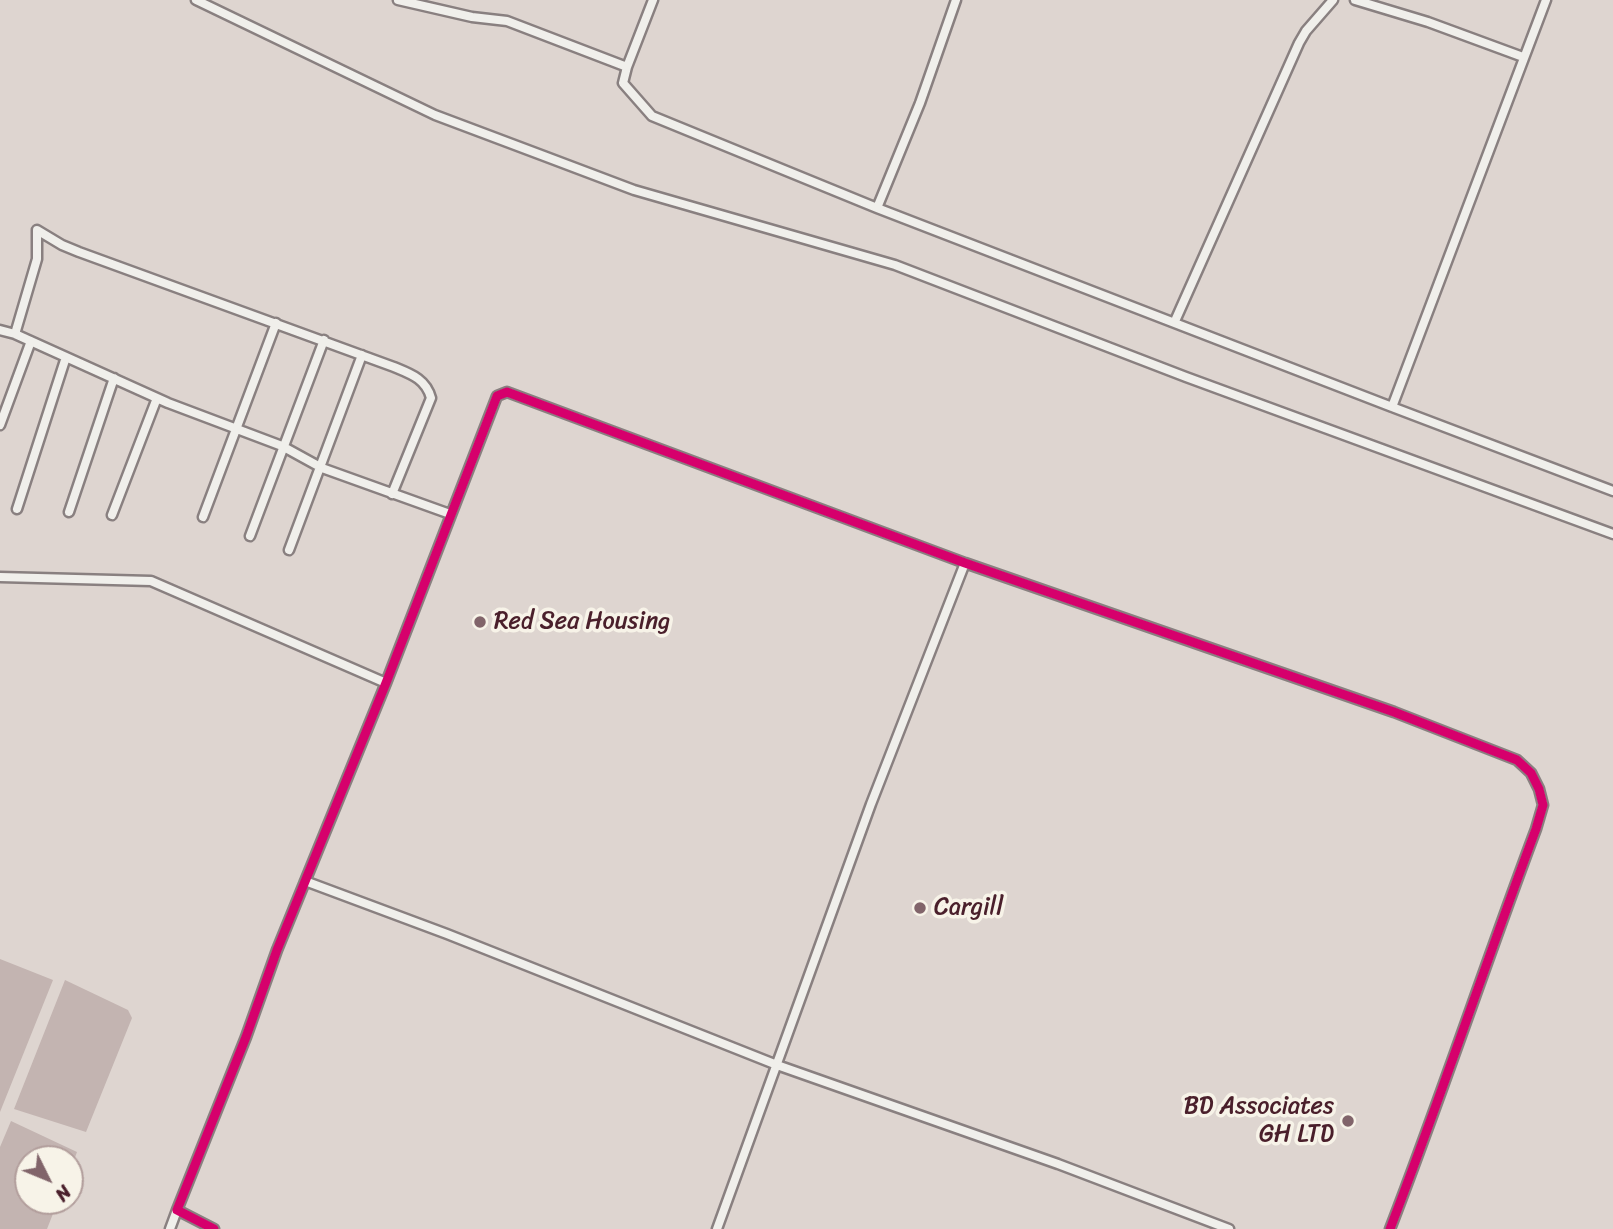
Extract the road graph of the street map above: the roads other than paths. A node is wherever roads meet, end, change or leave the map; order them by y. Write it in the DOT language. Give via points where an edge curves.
graph roads {
  1 [pos="196,0"];
  2 [pos="398,0"];
  3 [pos="653,0"];
  4 [pos="956,0"];
  5 [pos="1332,0"];
  6 [pos="1355,0"];
  7 [pos="1545,0"];
  8 [pos="1523,57"];
  9 [pos="627,67"];
  10 [pos="877,208"];
  11 [pos="1175,321"];
  12 [pos="276,323"];
  13 [pos="0,330"];
  14 [pos="15,334"];
  15 [pos="324,340"];
  16 [pos="31,341"];
  17 [pos="362,355"];
  18 [pos="66,357"];
  19 [pos="114,378"];
  20 [pos="157,398"];
  21 [pos="1392,407"];
  22 [pos="0,425"];
  23 [pos="237,428"];
  24 [pos="282,446"];
  25 [pos="322,468"];
  26 [pos="1613,491"];
  27 [pos="392,494"];
  28 [pos="17,509"];
  29 [pos="69,512"];
  30 [pos="450,514"];
  31 [pos="112,516"];
  32 [pos="203,517"];
  33 [pos="1613,534"];
  34 [pos="250,536"];
  35 [pos="289,550"];
  36 [pos="965,563"];
  37 [pos="0,577"];
  38 [pos="386,683"];
  39 [pos="305,881"];
  40 [pos="777,1065"];
  41 [pos="177,1210"];
  42 [pos="170,1229"];
  43 [pos="215,1229"];
  44 [pos="717,1229"];
  45 [pos="1229,1229"];
  46 [pos="1390,1229"];
  1 -- 33 [label="street" via="435,115 634,190 895,265"];
  2 -- 9 [label="street" via="507,21"];
  3 -- 9 [label="street"];
  4 -- 10 [label="street"];
  5 -- 11 [label="street" via="1299,43"];
  6 -- 8 [label="street"];
  7 -- 8 [label="street"];
  8 -- 21 [label="street"];
  9 -- 10 [label="street" via="623,83 652,116"];
  10 -- 11 [label="street"];
  11 -- 21 [label="street"];
  12 -- 14 [label="street" via="62,245 37,230 37,259"];
  12 -- 15 [label="street"];
  12 -- 23 [label="street"];
  13 -- 14 [label="street"];
  14 -- 16 [label="street"];
  15 -- 17 [label="street"];
  15 -- 24 [label="street"];
  16 -- 18 [label="street"];
  16 -- 22 [label="street"];
  17 -- 25 [label="street"];
  17 -- 27 [label="street" via="416,377 428,387 430,398"];
  18 -- 19 [label="street"];
  18 -- 28 [label="street"];
  19 -- 20 [label="street"];
  19 -- 29 [label="street"];
  20 -- 23 [label="street"];
  20 -- 31 [label="street"];
  21 -- 26 [label="street"];
  23 -- 24 [label="street"];
  23 -- 32 [label="street"];
  24 -- 25 [label="street"];
  24 -- 34 [label="street"];
  25 -- 27 [label="street"];
  25 -- 35 [label="street"];
  27 -- 30 [label="street"];
  30 -- 36 [label="street" via="497,396 506,392"];
  30 -- 38 [label="street"];
  36 -- 40 [label="street"];
  36 -- 46 [label="street" via="1382,707 1517,760 1531,773 1543,805 1536,829"];
  37 -- 38 [label="street" via="151,580"];
  38 -- 39 [label="street"];
  39 -- 40 [label="street"];
  39 -- 41 [label="street"];
  40 -- 44 [label="street"];
  40 -- 45 [label="street"];
  41 -- 42 [label="street"];
  41 -- 43 [label="street"];
}
